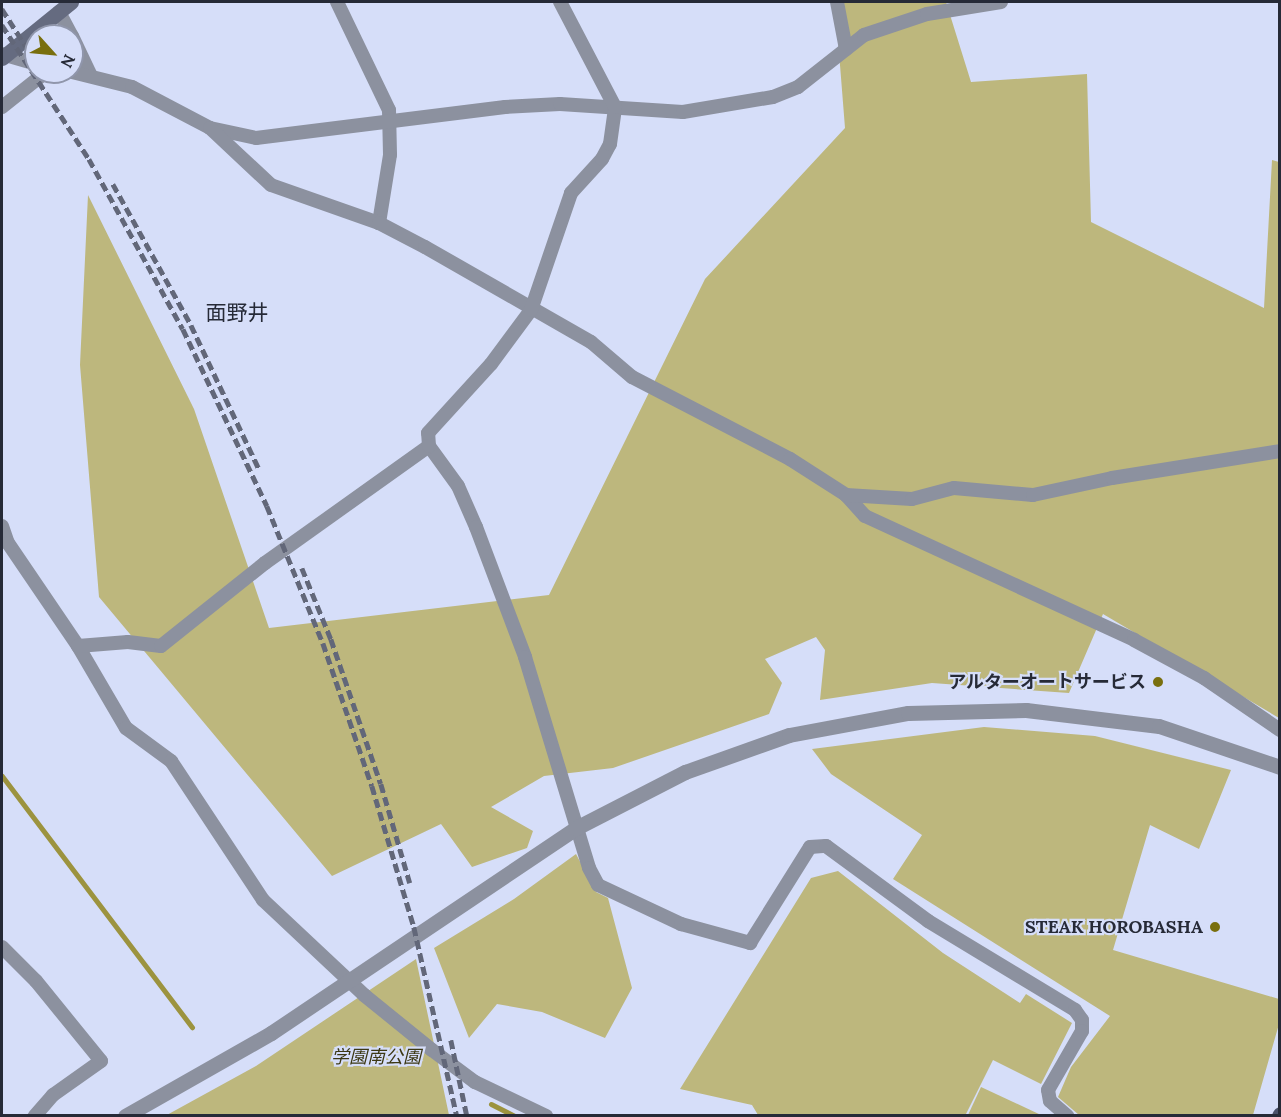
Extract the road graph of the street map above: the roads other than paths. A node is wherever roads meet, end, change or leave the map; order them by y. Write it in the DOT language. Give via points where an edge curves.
graph roads {
  1 [pos="71,2"];
  2 [pos="337,2"];
  3 [pos="560,2"];
  4 [pos="837,2"];
  5 [pos="1001,2"];
  6 [pos="59,12"];
  7 [pos="66,24"];
  8 [pos="846,49"];
  9 [pos="3,56"];
  10 [pos="24,61"];
  11 [pos="84,61"];
  12 [pos="84,75"];
  13 [pos="91,76"];
  14 [pos="31,84"];
  15 [pos="2,107"];
  16 [pos="615,107"];
  17 [pos="390,120"];
  18 [pos="210,128"];
  19 [pos="379,223"];
  20 [pos="531,310"];
  21 [pos="429,446"];
  22 [pos="1280,451"];
  23 [pos="846,495"];
  24 [pos="2,526"];
  25 [pos="78,646"];
  26 [pos="1280,730"];
  27 [pos="1280,767"];
  28 [pos="576,828"];
  29 [pos="2,948"];
  30 [pos="347,980"];
  31 [pos="34,1116"];
  32 [pos="124,1116"];
  33 [pos="546,1116"];
  34 [pos="1067,1116"];
  1 -- 6 [label="main road"];
  2 -- 17 [label="street" via="389,110"];
  3 -- 16 [label="street"];
  4 -- 8 [label="street"];
  5 -- 8 [label="street" via="927,14 864,35"];
  6 -- 7 [label="street"];
  6 -- 9 [label="main road"];
  8 -- 16 [label="street" via="798,87 752,104 683,112"];
  9 -- 10 [label="street"];
  11 -- 13 [label="street"];
  12 -- 13 [label="street"];
  13 -- 18 [label="street" via="132,87"];
  14 -- 15 [label="street"];
  16 -- 17 [label="street" via="505,107"];
  16 -- 20 [label="street" via="610,144 602,159 571,193"];
  17 -- 18 [label="street" via="256,138"];
  17 -- 19 [label="street" via="390,155"];
  18 -- 19 [label="street" via="271,185"];
  19 -- 20 [label="street"];
  20 -- 21 [label="street" via="491,364 428,433"];
  20 -- 23 [label="street" via="591,342 632,377 790,459"];
  21 -- 25 [label="street" via="265,563 160,646 128,642"];
  21 -- 28 [label="street" via="458,486 476,527 525,657"];
  22 -- 23 [label="street" via="1033,495 954,488 912,498"];
  23 -- 26 [label="street" via="865,516 1134,640 1204,678"];
  24 -- 25 [label="street" via="8,543"];
  25 -- 30 [label="street" via="126,728 171,761 263,900"];
  27 -- 28 [label="street" via="1159,726 1101,717 1026,710 908,713 800,733 746,749 685,772"];
  28 -- 30 [label="street"];
  28 -- 34 [label="street" via="598,885 681,924 750,943 810,847 826,846 928,921 1075,1010 1082,1020 1082,1031 1048,1090 1050,1101"];
  29 -- 31 [label="street" via="36,981 101,1061 53,1095"];
  30 -- 32 [label="street" via="271,1033"];
  30 -- 33 [label="street" via="475,1082"];
}
